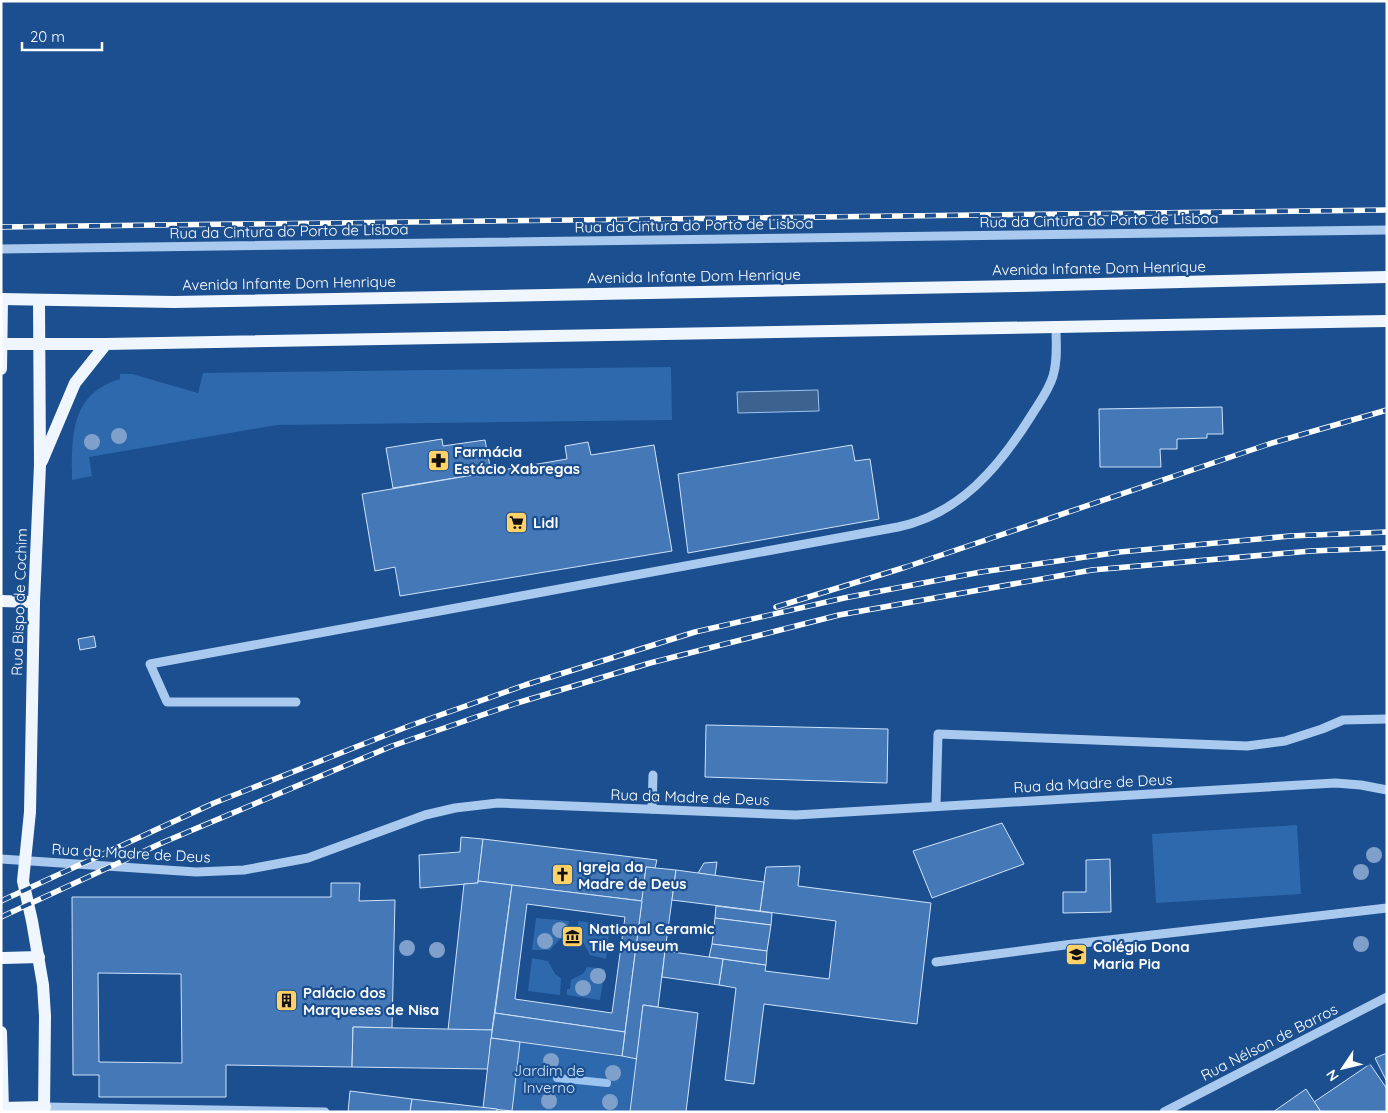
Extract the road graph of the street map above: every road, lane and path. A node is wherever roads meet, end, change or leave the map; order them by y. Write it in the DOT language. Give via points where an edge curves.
graph roads {
  1 [pos="1387,230"];
  2 [pos="1,249"];
  3 [pos="1387,277"];
  4 [pos="2,299"];
  5 [pos="39,300"];
  6 [pos="1387,321"];
  7 [pos="1056,327"];
  8 [pos="1,344"];
  9 [pos="38,344"];
  10 [pos="106,344"];
  11 [pos="1,369"];
  12 [pos="40,465"];
  13 [pos="1,601"];
  14 [pos="34,602"];
  15 [pos="296,702"];
  16 [pos="1387,719"];
  17 [pos="653,775"];
  18 [pos="1387,790"];
  19 [pos="936,806"];
  20 [pos="652,809"];
  21 [pos="1,859"];
  22 [pos="24,861"];
  23 [pos="1387,908"];
  24 [pos="39,957"];
  25 [pos="2,959"];
  26 [pos="936,962"];
  27 [pos="1387,997"];
  28 [pos="1,1032"];
  29 [pos="44,1109"];
  30 [pos="3,1110"];
  31 [pos="325,1112"];
  32 [pos="1164,1112"];
  1 -- 2 [label="street, Rua da Cintura do Porto de Lisboa"];
  3 -- 5 [label="main road, Avenida Infante Dom Henrique" via="174,302"];
  4 -- 5 [label="main road, Avenida Infante Dom Henrique"];
  4 -- 8 [label="main road"];
  5 -- 9 [label="main road, Rua Bispo de Cochim"];
  6 -- 7 [label="main road"];
  7 -- 10 [label="main road"];
  7 -- 15 [label="street" via="1053,377 1020,432 976,486 951,507 927,518 898,527 150,664 167,702"];
  8 -- 9 [label="main road"];
  8 -- 11 [label="main road"];
  9 -- 10 [label="main road"];
  9 -- 12 [label="main road, Rua Bispo de Cochim"];
  10 -- 12 [label="main road" via="75,383"];
  12 -- 14 [label="main road, Rua Bispo de Cochim"];
  13 -- 14 [label="main road"];
  14 -- 22 [label="main road, Rua Bispo de Cochim" via="30,812"];
  16 -- 19 [label="street" via="1343,720 1285,741 1247,746 938,734"];
  17 -- 20 [label="street"];
  18 -- 19 [label="street, Rua da Madre de Deus" via="1335,783"];
  19 -- 20 [label="street, Rua da Madre de Deus" via="796,815"];
  20 -- 22 [label="street, Rua da Madre de Deus" via="498,803 469,806 425,815 308,858 244,870 196,872"];
  21 -- 22 [label="street, Rua da Madre de Deus"];
  22 -- 24 [label="main road, Rua Bispo de Cochim" via="23,881"];
  23 -- 26 [label="street"];
  24 -- 25 [label="main road"];
  24 -- 29 [label="main road, Rua Bispo de Cochim" via="45,1016"];
  27 -- 32 [label="street, Rua Nélson de Barros"];
  28 -- 30 [label="main road"];
  29 -- 30 [label="main road"];
  29 -- 31 [label="street"];
}
